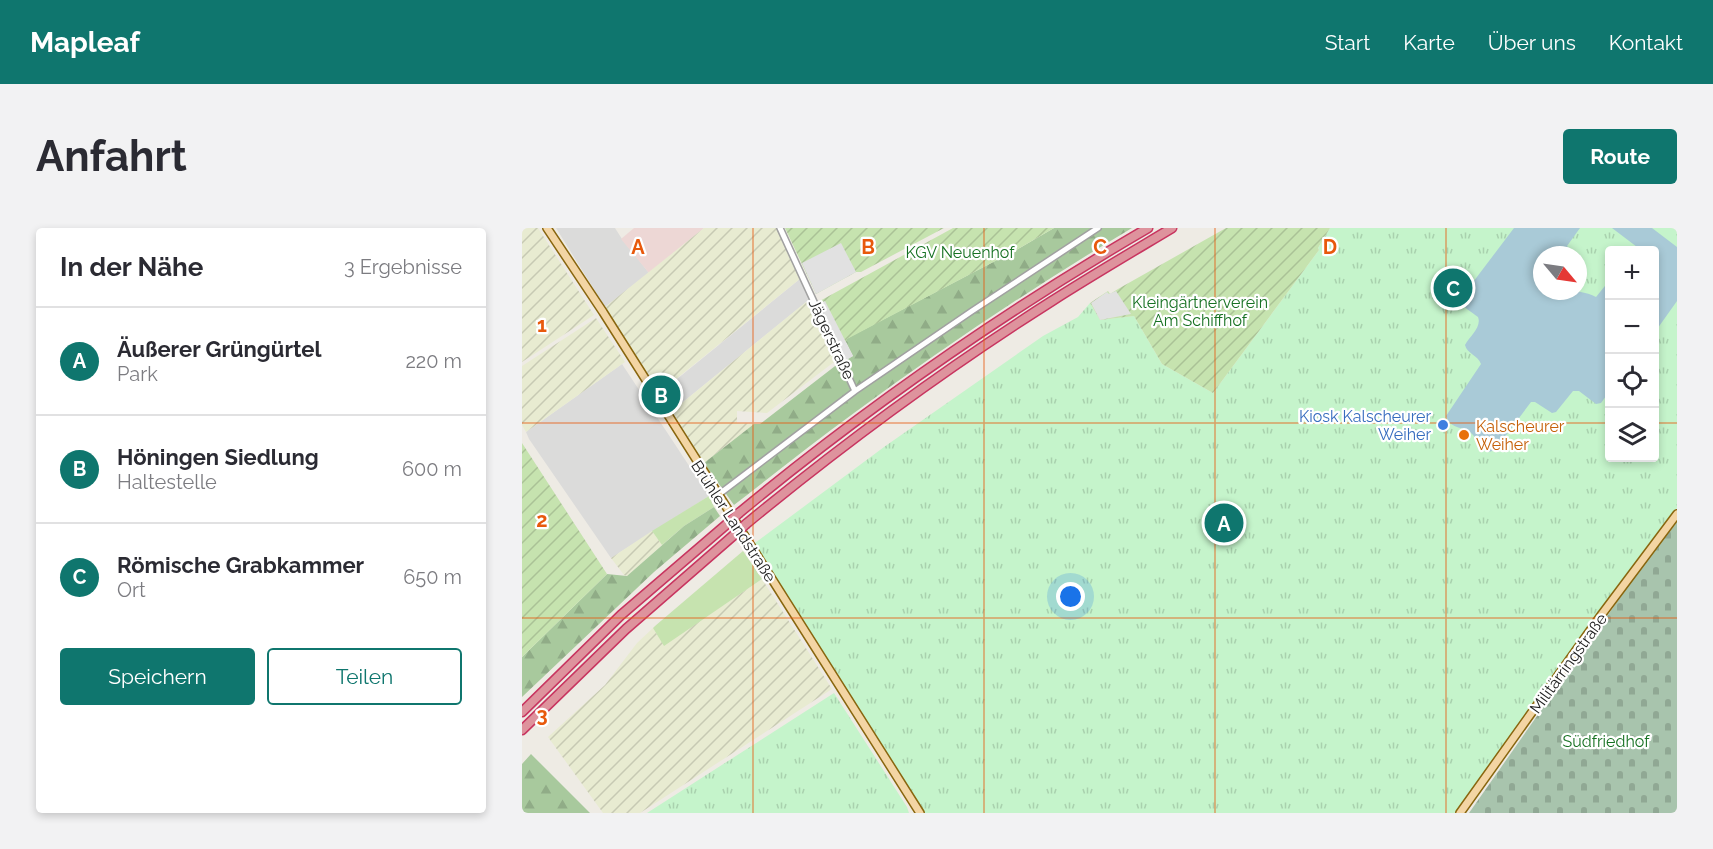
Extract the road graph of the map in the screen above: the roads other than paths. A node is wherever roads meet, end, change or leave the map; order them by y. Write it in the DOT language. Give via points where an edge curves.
graph roads {
  1 [pos="548,228"];
  2 [pos="780,228"];
  3 [pos="1098,228"];
  4 [pos="1148,228"];
  5 [pos="1172,228"];
  6 [pos="855,391"];
  7 [pos="718,495"];
  8 [pos="1677,514"];
  9 [pos="522,712"];
  10 [pos="522,730"];
  11 [pos="921,813"];
  12 [pos="1460,813"];
  1 -- 7 [label="main road, Brühler Landstraße"];
  2 -- 6 [label="street, Jägerstraße"];
  3 -- 6 [label="street"];
  4 -- 9 [label="highway, bridge" via="983,330 860,417 739,513 621,615"];
  5 -- 10 [label="highway, bridge" via="1050,302 814,469 626,629"];
  6 -- 7 [label="street, Jägerstraße"];
  7 -- 11 [label="main road, Brühler Landstraße"];
  8 -- 12 [label="main road, Militärringstraße"];
}
